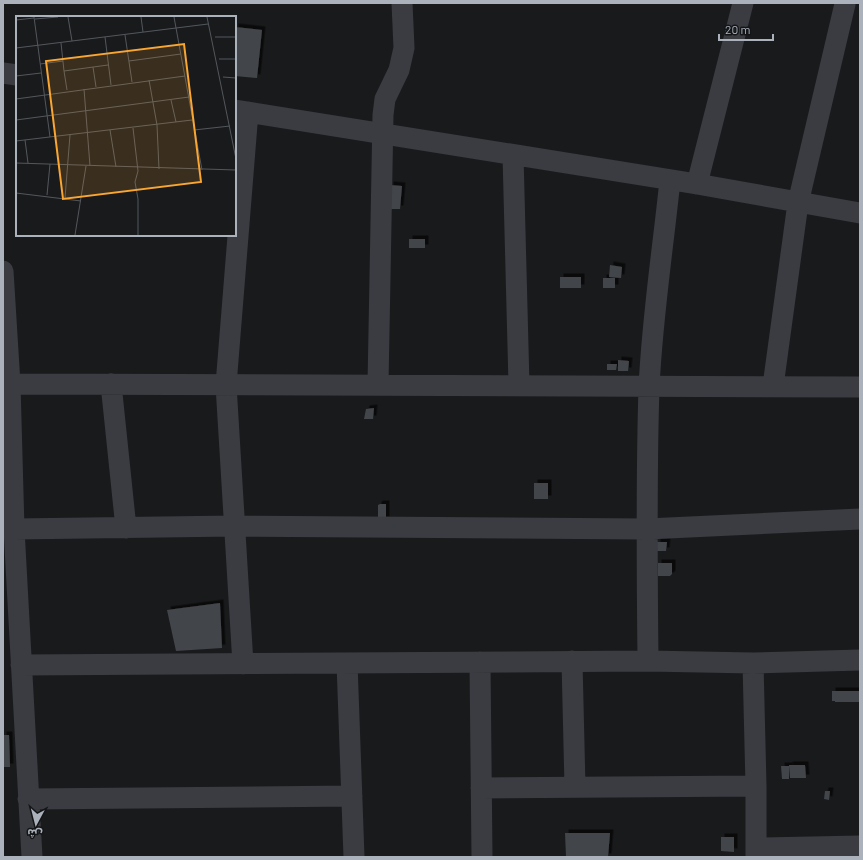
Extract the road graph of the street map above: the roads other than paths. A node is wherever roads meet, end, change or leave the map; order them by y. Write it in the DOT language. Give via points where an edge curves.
graph roads {
  1 [pos="402,3"];
  2 [pos="743,3"];
  3 [pos="849,5"];
  4 [pos="3,73"];
  5 [pos="16,75"];
  6 [pos="242,111"];
  7 [pos="382,132"];
  8 [pos="513,155"];
  9 [pos="670,180"];
  10 [pos="697,184"];
  11 [pos="798,203"];
  12 [pos="860,213"];
  13 [pos="236,214"];
  14 [pos="235,236"];
  15 [pos="3,271"];
  16 [pos="5,322"];
  17 [pos="10,384"];
  18 [pos="111,384"];
  19 [pos="226,385"];
  20 [pos="378,385"];
  21 [pos="519,386"];
  22 [pos="773,386"];
  23 [pos="649,387"];
  24 [pos="860,387"];
  25 [pos="860,519"];
  26 [pos="235,526"];
  27 [pos="126,528"];
  28 [pos="647,529"];
  29 [pos="14,530"];
  30 [pos="860,660"];
  31 [pos="572,661"];
  32 [pos="648,661"];
  33 [pos="480,662"];
  34 [pos="347,663"];
  35 [pos="753,663"];
  36 [pos="243,664"];
  37 [pos="21,665"];
  38 [pos="756,786"];
  39 [pos="575,787"];
  40 [pos="481,788"];
  41 [pos="352,796"];
  42 [pos="28,799"];
  43 [pos="860,846"];
  44 [pos="756,852"];
  45 [pos="32,857"];
  46 [pos="354,857"];
  47 [pos="482,857"];
  1 -- 7 [label="street" via="404,48 399,70 385,99"];
  2 -- 10 [label="street"];
  3 -- 11 [label="street"];
  4 -- 5 [label="street"];
  6 -- 7 [label="street"];
  6 -- 13 [label="street"];
  7 -- 8 [label="street"];
  7 -- 20 [label="street"];
  8 -- 9 [label="street"];
  8 -- 21 [label="street"];
  9 -- 10 [label="street"];
  9 -- 23 [label="street"];
  10 -- 11 [label="street"];
  11 -- 12 [label="street"];
  11 -- 22 [label="street"];
  14 -- 19 [label="street"];
  15 -- 16 [label="street"];
  16 -- 17 [label="street"];
  17 -- 18 [label="street"];
  17 -- 29 [label="street"];
  18 -- 19 [label="street"];
  18 -- 27 [label="street"];
  19 -- 20 [label="street"];
  19 -- 26 [label="street"];
  20 -- 21 [label="street"];
  21 -- 23 [label="street"];
  22 -- 23 [label="street"];
  22 -- 24 [label="street"];
  23 -- 28 [label="street"];
  25 -- 28 [label="street"];
  26 -- 27 [label="street"];
  26 -- 28 [label="street"];
  26 -- 36 [label="street"];
  27 -- 29 [label="street"];
  28 -- 32 [label="street"];
  29 -- 37 [label="street"];
  30 -- 35 [label="street"];
  31 -- 32 [label="street"];
  31 -- 33 [label="street"];
  31 -- 39 [label="street"];
  32 -- 35 [label="street"];
  33 -- 34 [label="street"];
  33 -- 40 [label="street"];
  34 -- 36 [label="street"];
  34 -- 41 [label="street"];
  35 -- 38 [label="street"];
  36 -- 37 [label="street"];
  37 -- 42 [label="street"];
  38 -- 39 [label="street"];
  38 -- 44 [label="street"];
  39 -- 40 [label="street"];
  40 -- 47 [label="street"];
  41 -- 42 [label="street"];
  41 -- 46 [label="street"];
  42 -- 45 [label="street"];
  43 -- 44 [label="street"];
}
